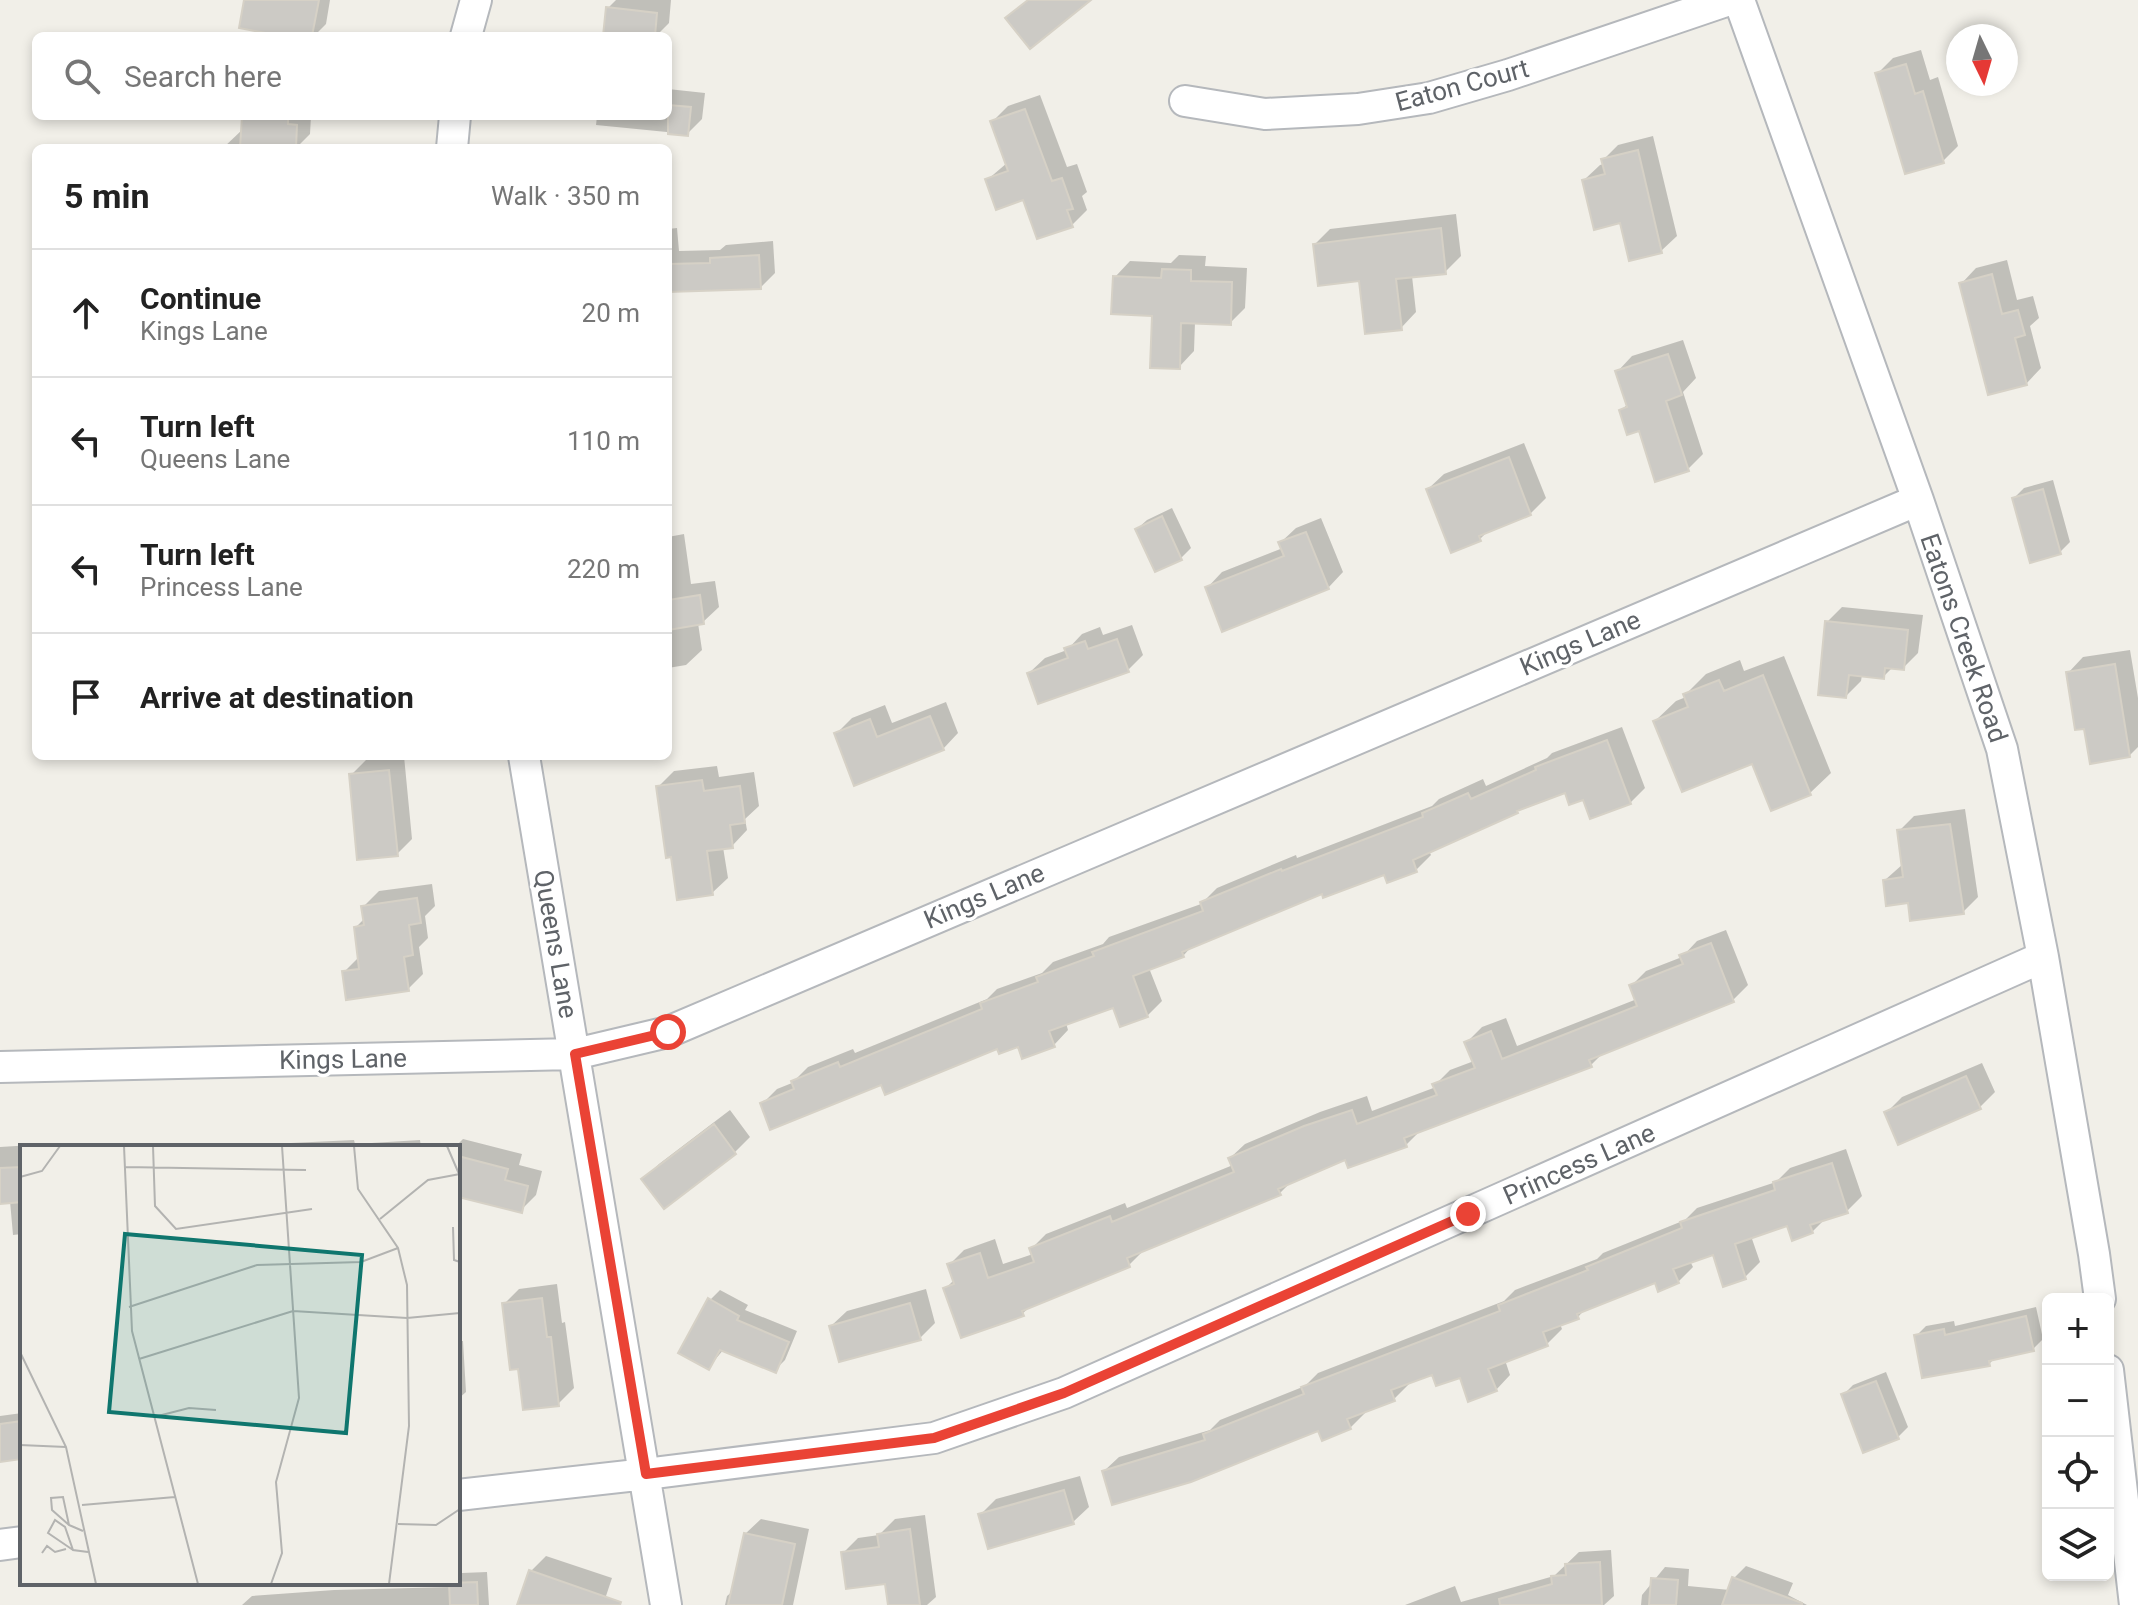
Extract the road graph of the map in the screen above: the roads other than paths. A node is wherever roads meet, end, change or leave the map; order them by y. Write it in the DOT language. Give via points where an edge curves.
graph roads {
  1 [pos="476,0"];
  2 [pos="1729,0"];
  3 [pos="1739,0"];
  4 [pos="467,32"];
  5 [pos="1185,101"];
  6 [pos="455,120"];
  7 [pos="452,144"];
  8 [pos="1918,500"];
  9 [pos="525,760"];
  10 [pos="2043,957"];
  11 [pos="575,1054"];
  12 [pos="0,1067"];
  13 [pos="2099,1293"];
  14 [pos="2114,1422"];
  15 [pos="646,1474"];
  16 [pos="460,1495"];
  17 [pos="20,1542"];
  18 [pos="0,1545"];
  19 [pos="666,1605"];
  20 [pos="2135,1605"];
  1 -- 4 [label="street"];
  2 -- 5 [label="street, Eaton Court" via="1429,98 1358,109 1265,114"];
  3 -- 8 [label="street, Eatons Creek Road"];
  6 -- 7 [label="street"];
  8 -- 10 [label="street, Eatons Creek Road" via="2002,749"];
  8 -- 11 [label="street, Kings Lane" via="693,1022"];
  9 -- 11 [label="street, Queens Lane"];
  10 -- 13 [label="street, Eatons Creek Road"];
  10 -- 15 [label="street, Princess Lane" via="1064,1393 934,1438"];
  11 -- 12 [label="street, Kings Lane"];
  11 -- 15 [label="street, Queens Lane"];
  14 -- 20 [label="street"];
  15 -- 16 [label="street, Princess Lane"];
  15 -- 19 [label="street, Queens Lane"];
  17 -- 18 [label="street"];
}
